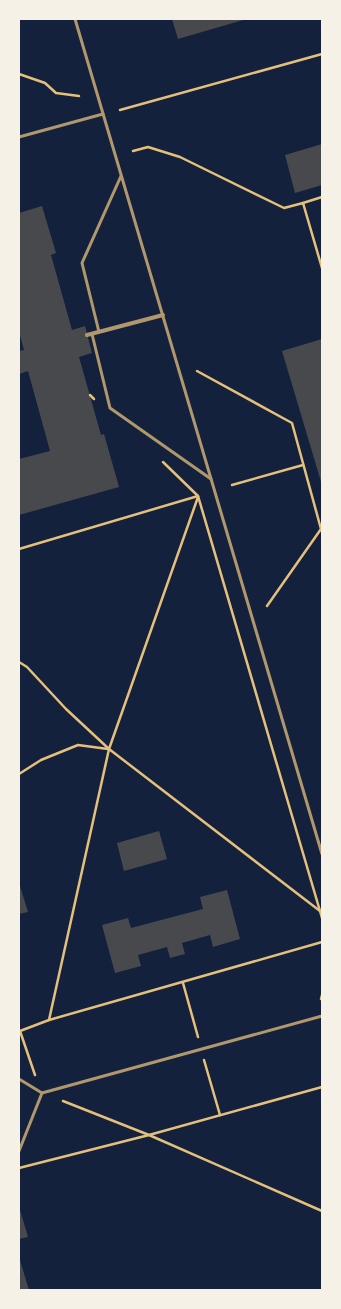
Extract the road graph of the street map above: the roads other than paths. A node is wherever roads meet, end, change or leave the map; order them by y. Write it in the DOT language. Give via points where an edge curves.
graph roads {
  1 [pos="75,19"];
  2 [pos="103,114"];
  3 [pos="19,137"];
  4 [pos="122,176"];
  5 [pos="163,314"];
  6 [pos="99,332"];
  7 [pos="89,334"];
  8 [pos="211,479"];
  9 [pos="322,854"];
  10 [pos="322,1016"];
  11 [pos="19,1079"];
  12 [pos="42,1092"];
  13 [pos="19,1152"];
  1 -- 2 [label="lane"];
  2 -- 3 [label="lane"];
  2 -- 4 [label="lane"];
  4 -- 5 [label="lane"];
  4 -- 6 [label="lane" via="82,263"];
  5 -- 6 [label="street"];
  5 -- 8 [label="lane"];
  6 -- 7 [label="street"];
  7 -- 8 [label="lane" via="110,408"];
  8 -- 9 [label="lane"];
  10 -- 12 [label="lane"];
  11 -- 12 [label="lane"];
  12 -- 13 [label="lane"];
}
